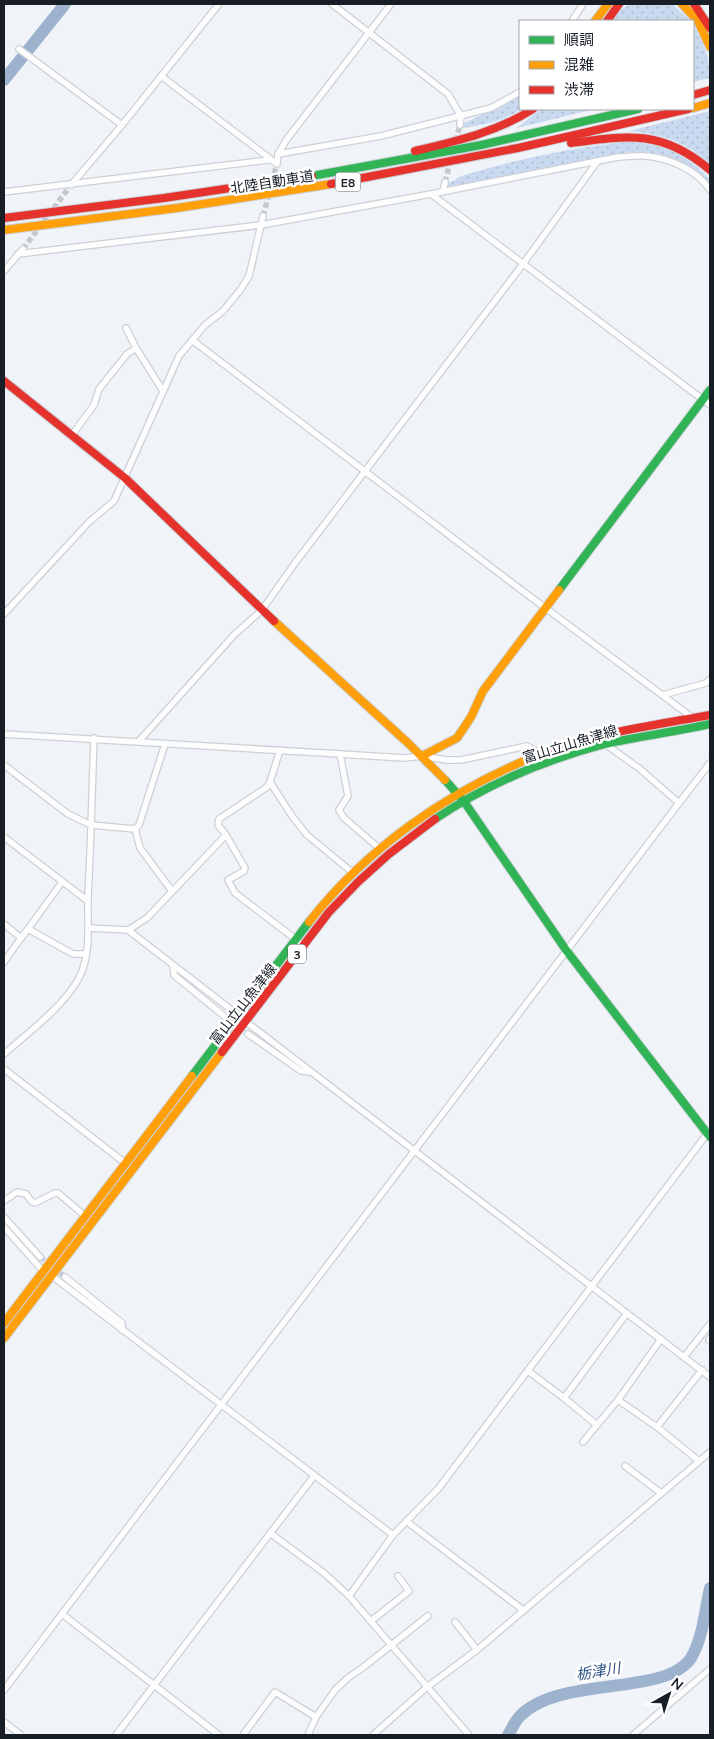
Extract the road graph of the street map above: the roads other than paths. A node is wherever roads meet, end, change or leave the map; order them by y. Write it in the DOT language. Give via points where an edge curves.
graph roads {
  1 [pos="219,4"];
  2 [pos="332,4"];
  3 [pos="391,4"];
  4 [pos="583,4"];
  5 [pos="608,4"];
  6 [pos="619,4"];
  7 [pos="682,4"];
  8 [pos="694,4"];
  9 [pos="573,20"];
  10 [pos="596,20"];
  11 [pos="608,20"];
  12 [pos="710,28"];
  13 [pos="369,32"];
  14 [pos="710,47"];
  15 [pos="19,49"];
  16 [pos="161,76"];
  17 [pos="694,89"];
  18 [pos="707,89"];
  19 [pos="519,93"];
  20 [pos="694,95"];
  21 [pos="708,104"];
  22 [pos="694,108"];
  23 [pos="531,110"];
  24 [pos="634,110"];
  25 [pos="684,110"];
  26 [pos="461,116"];
  27 [pos="122,125"];
  28 [pos="460,125"];
  29 [pos="278,154"];
  30 [pos="269,160"];
  31 [pos="597,162"];
  32 [pos="414,170"];
  33 [pos="710,170"];
  34 [pos="317,175"];
  35 [pos="445,182"];
  36 [pos="71,185"];
  37 [pos="710,190"];
  38 [pos="4,192"];
  39 [pos="443,192"];
  40 [pos="431,194"];
  41 [pos="263,216"];
  42 [pos="4,218"];
  43 [pos="261,225"];
  44 [pos="4,230"];
  45 [pos="23,249"];
  46 [pos="18,254"];
  47 [pos="523,264"];
  48 [pos="4,271"];
  49 [pos="126,328"];
  50 [pos="192,340"];
  51 [pos="136,348"];
  52 [pos="4,381"];
  53 [pos="710,390"];
  54 [pos="163,391"];
  55 [pos="703,400"];
  56 [pos="710,405"];
  57 [pos="72,435"];
  58 [pos="365,471"];
  59 [pos="125,478"];
  60 [pos="545,608"];
  61 [pos="262,610"];
  62 [pos="4,614"];
  63 [pos="710,679"];
  64 [pos="663,695"];
  65 [pos="710,715"];
  66 [pos="693,718"];
  67 [pos="709,727"];
  68 [pos="4,734"];
  69 [pos="94,738"];
  70 [pos="597,738"];
  71 [pos="139,741"];
  72 [pos="166,744"];
  73 [pos="605,744"];
  74 [pos="280,750"];
  75 [pos="340,754"];
  76 [pos="542,754"];
  77 [pos="422,756"];
  78 [pos="710,763"];
  79 [pos="4,765"];
  80 [pos="270,782"];
  81 [pos="457,793"];
  82 [pos="463,800"];
  83 [pos="679,803"];
  84 [pos="91,825"];
  85 [pos="135,829"];
  86 [pos="226,835"];
  87 [pos="4,837"];
  88 [pos="380,849"];
  89 [pos="353,873"];
  90 [pos="62,882"];
  91 [pos="172,891"];
  92 [pos="88,901"];
  93 [pos="4,924"];
  94 [pos="89,928"];
  95 [pos="28,929"];
  96 [pos="128,930"];
  97 [pos="21,938"];
  98 [pos="296,939"];
  99 [pos="303,946"];
  100 [pos="566,950"];
  101 [pos="86,954"];
  102 [pos="4,962"];
  103 [pos="173,966"];
  104 [pos="238,1015"];
  105 [pos="224,1016"];
  106 [pos="245,1021"];
  107 [pos="248,1034"];
  108 [pos="4,1054"];
  109 [pos="4,1069"];
  110 [pos="310,1072"];
  111 [pos="709,1133"];
  112 [pos="415,1150"];
  113 [pos="125,1163"];
  114 [pos="4,1201"];
  115 [pos="4,1216"];
  116 [pos="85,1216"];
  117 [pos="4,1227"];
  118 [pos="40,1257"];
  119 [pos="43,1271"];
  120 [pos="52,1276"];
  121 [pos="64,1276"];
  122 [pos="592,1286"];
  123 [pos="627,1313"];
  124 [pos="4,1324"];
  125 [pos="710,1324"];
  126 [pos="122,1330"];
  127 [pos="4,1338"];
  128 [pos="661,1339"];
  129 [pos="684,1357"];
  130 [pos="702,1370"];
  131 [pos="528,1371"];
  132 [pos="710,1377"];
  133 [pos="564,1398"];
  134 [pos="618,1400"];
  135 [pos="220,1405"];
  136 [pos="597,1425"];
  137 [pos="657,1427"];
  138 [pos="583,1442"];
  139 [pos="710,1452"];
  140 [pos="698,1462"];
  141 [pos="625,1466"];
  142 [pos="314,1476"];
  143 [pos="661,1493"];
  144 [pos="406,1521"];
  145 [pos="270,1533"];
  146 [pos="393,1535"];
  147 [pos="398,1576"];
  148 [pos="349,1596"];
  149 [pos="523,1610"];
  150 [pos="62,1614"];
  151 [pos="428,1616"];
  152 [pos="371,1621"];
  153 [pos="455,1622"];
  154 [pos="391,1645"];
  155 [pos="478,1650"];
  156 [pos="710,1669"];
  157 [pos="154,1686"];
  158 [pos="428,1687"];
  159 [pos="4,1690"];
  160 [pos="316,1717"];
  161 [pos="4,1722"];
  162 [pos="21,1735"];
  163 [pos="116,1735"];
  164 [pos="219,1735"];
  165 [pos="244,1735"];
  166 [pos="308,1735"];
  167 [pos="374,1735"];
  168 [pos="469,1735"];
  169 [pos="632,1735"];
  1 -- 16 [label="street"];
  2 -- 13 [label="street"];
  3 -- 13 [label="street"];
  4 -- 9 [label="street"];
  5 -- 10 [label="main road"];
  6 -- 11 [label="main road"];
  7 -- 14 [label="main road" via="698,21"];
  8 -- 12 [label="main road"];
  13 -- 26 [label="street" via="448,94"];
  13 -- 29 [label="street"];
  15 -- 27 [label="street"];
  16 -- 27 [label="street"];
  16 -- 30 [label="street"];
  17 -- 18 [label="main road"];
  18 -- 20 [label="main road"];
  19 -- 26 [label="street" via="491,108"];
  21 -- 22 [label="main road"];
  23 -- 34 [label="main road" via="483,134"];
  24 -- 34 [label="main road, 北陸自動車道 / E8" via="474,146"];
  25 -- 32 [label="main road, 北陸自動車道 / E8"];
  26 -- 28 [label="street"];
  26 -- 29 [label="street" via="381,136"];
  27 -- 36 [label="street"];
  29 -- 30 [label="street" via="277,164"];
  30 -- 36 [label="street"];
  31 -- 37 [label="street" via="618,157 664,159 696,175"];
  31 -- 39 [label="street"];
  31 -- 47 [label="street"];
  32 -- 33 [label="main road" via="583,141 633,136 677,146"];
  32 -- 44 [label="main road, 北陸自動車道 / E8" via="150,213"];
  34 -- 42 [label="main road, 北陸自動車道 / E8"];
  35 -- 39 [label="street"];
  36 -- 38 [label="street"];
  39 -- 40 [label="street"];
  40 -- 43 [label="street"];
  40 -- 47 [label="street"];
  41 -- 43 [label="street"];
  43 -- 46 [label="street"];
  43 -- 50 [label="street" via="249,276 242,289"];
  45 -- 46 [label="street"];
  46 -- 48 [label="street"];
  47 -- 55 [label="street"];
  47 -- 58 [label="street"];
  49 -- 51 [label="street"];
  50 -- 54 [label="street" via="179,356"];
  50 -- 58 [label="street"];
  51 -- 54 [label="street"];
  51 -- 57 [label="street" via="127,354 99,389 94,405"];
  52 -- 57 [label="main road"];
  53 -- 55 [label="main road"];
  54 -- 59 [label="street"];
  55 -- 56 [label="street"];
  55 -- 60 [label="main road"];
  57 -- 59 [label="main road"];
  58 -- 60 [label="street"];
  58 -- 61 [label="street"];
  59 -- 61 [label="main road"];
  59 -- 62 [label="street" via="114,501 88,522"];
  60 -- 64 [label="street"];
  60 -- 77 [label="main road" via="483,691 463,731"];
  61 -- 71 [label="street" via="234,634"];
  61 -- 77 [label="main road"];
  63 -- 64 [label="street"];
  64 -- 66 [label="street"];
  65 -- 66 [label="main road, 富山立山魚津線 / 3"];
  66 -- 70 [label="main road, 富山立山魚津線 / 3"];
  67 -- 73 [label="main road, 富山立山魚津線 / 3"];
  68 -- 69 [label="street"];
  69 -- 71 [label="street"];
  69 -- 84 [label="street"];
  70 -- 73 [label="street"];
  70 -- 76 [label="main road, 富山立山魚津線 / 3"];
  71 -- 72 [label="street"];
  72 -- 74 [label="street"];
  72 -- 85 [label="street"];
  73 -- 82 [label="main road, 富山立山魚津線 / 3" via="509,776"];
  73 -- 83 [label="street"];
  74 -- 75 [label="street"];
  74 -- 80 [label="street"];
  75 -- 77 [label="street"];
  75 -- 88 [label="street" via="348,796 339,810"];
  76 -- 77 [label="street" via="527,746 461,760"];
  76 -- 81 [label="main road, 富山立山魚津線 / 3"];
  77 -- 81 [label="main road"];
  78 -- 83 [label="street"];
  79 -- 84 [label="street" via="68,814"];
  80 -- 86 [label="street" via="219,819 218,825"];
  80 -- 89 [label="street" via="306,835"];
  81 -- 82 [label="main road"];
  81 -- 88 [label="main road, 富山立山魚津線 / 3"];
  82 -- 99 [label="main road, 富山立山魚津線 / 3" via="431,820 358,880"];
  82 -- 100 [label="main road"];
  83 -- 100 [label="street"];
  84 -- 85 [label="street"];
  84 -- 92 [label="street"];
  85 -- 91 [label="street" via="140,848"];
  86 -- 91 [label="street"];
  86 -- 98 [label="street" via="245,868 228,880 235,893"];
  87 -- 90 [label="street"];
  88 -- 89 [label="main road, 富山立山魚津線 / 3"];
  89 -- 98 [label="main road, 富山立山魚津線 / 3"];
  90 -- 92 [label="street"];
  90 -- 95 [label="street"];
  91 -- 96 [label="street" via="147,918"];
  92 -- 94 [label="street"];
  93 -- 97 [label="street"];
  94 -- 96 [label="street"];
  94 -- 101 [label="street"];
  95 -- 97 [label="street"];
  95 -- 101 [label="street" via="73,954"];
  96 -- 103 [label="street"];
  97 -- 102 [label="street"];
  98 -- 99 [label="street"];
  98 -- 104 [label="main road, 富山立山魚津線 / 3"];
  99 -- 106 [label="main road, 富山立山魚津線 / 3"];
  100 -- 111 [label="main road"];
  100 -- 112 [label="street"];
  101 -- 108 [label="street" via="72,991"];
  103 -- 104 [label="street"];
  103 -- 105 [label="street" via="174,975"];
  104 -- 113 [label="main road, 富山立山魚津線 / 3"];
  106 -- 110 [label="street"];
  106 -- 120 [label="main road, 富山立山魚津線 / 3"];
  107 -- 110 [label="street" via="301,1071"];
  109 -- 113 [label="street"];
  110 -- 112 [label="street"];
  111 -- 122 [label="street"];
  112 -- 122 [label="street"];
  112 -- 135 [label="street"];
  113 -- 116 [label="main road, 富山立山魚津線 / 3"];
  114 -- 116 [label="street" via="16,1192 26,1194 35,1203 58,1193"];
  115 -- 118 [label="street"];
  116 -- 119 [label="main road, 富山立山魚津線 / 3"];
  117 -- 119 [label="street"];
  119 -- 124 [label="main road, 富山立山魚津線 / 3"];
  120 -- 126 [label="street"];
  120 -- 127 [label="main road, 富山立山魚津線 / 3"];
  121 -- 126 [label="street" via="122,1323"];
  122 -- 123 [label="street"];
  122 -- 131 [label="street"];
  123 -- 128 [label="street"];
  123 -- 133 [label="street"];
  125 -- 129 [label="street"];
  126 -- 135 [label="street"];
  128 -- 129 [label="street"];
  128 -- 134 [label="street"];
  129 -- 130 [label="street"];
  130 -- 132 [label="street"];
  130 -- 137 [label="street"];
  131 -- 133 [label="street"];
  131 -- 144 [label="street" via="438,1489"];
  133 -- 136 [label="street"];
  134 -- 136 [label="street"];
  134 -- 137 [label="street"];
  135 -- 142 [label="street"];
  135 -- 150 [label="street"];
  136 -- 138 [label="street"];
  137 -- 140 [label="street"];
  139 -- 140 [label="street"];
  140 -- 143 [label="street"];
  141 -- 143 [label="street"];
  142 -- 145 [label="street"];
  142 -- 146 [label="street"];
  143 -- 149 [label="street"];
  144 -- 146 [label="street"];
  144 -- 149 [label="street"];
  145 -- 148 [label="street"];
  145 -- 157 [label="street"];
  146 -- 148 [label="street"];
  147 -- 152 [label="street" via="409,1590"];
  148 -- 152 [label="street"];
  149 -- 155 [label="street"];
  150 -- 157 [label="street"];
  150 -- 159 [label="street"];
  151 -- 154 [label="street"];
  152 -- 154 [label="street"];
  153 -- 155 [label="street"];
  154 -- 158 [label="street"];
  154 -- 160 [label="street" via="335,1690"];
  155 -- 158 [label="street"];
  156 -- 169 [label="street"];
  157 -- 163 [label="street"];
  157 -- 164 [label="street"];
  158 -- 167 [label="street"];
  158 -- 168 [label="street"];
  160 -- 165 [label="street" via="275,1692"];
  160 -- 166 [label="street"];
  161 -- 162 [label="street"];
}
